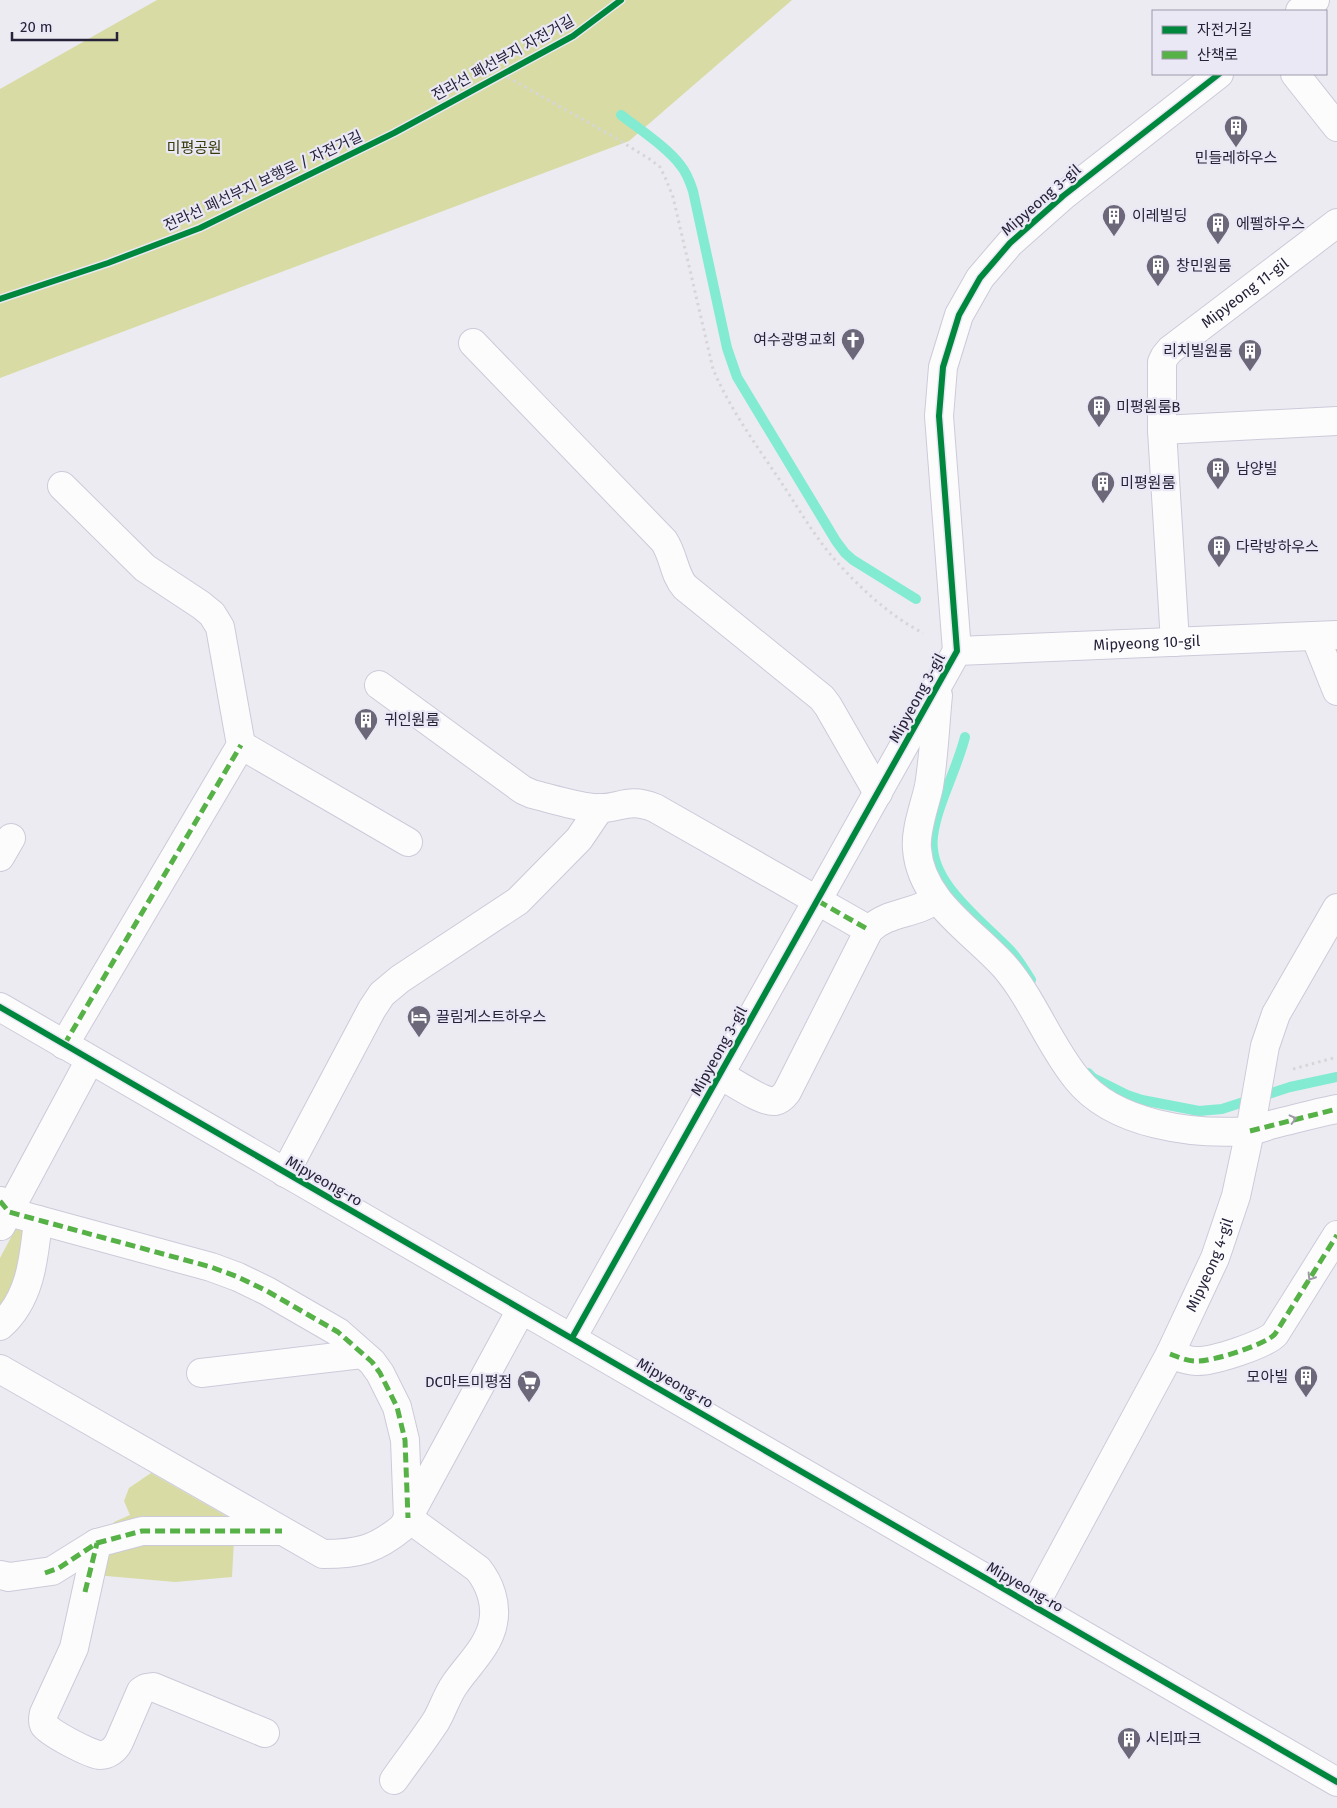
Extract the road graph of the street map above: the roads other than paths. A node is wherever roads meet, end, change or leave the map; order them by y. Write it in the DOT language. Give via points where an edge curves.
graph roads {
  1 [pos="1315,0"];
  2 [pos="1301,10"];
  3 [pos="1217,75"];
  4 [pos="1296,75"];
  5 [pos="1337,127"];
  6 [pos="1337,223"];
  7 [pos="473,343"];
  8 [pos="1337,421"];
  9 [pos="1162,430"];
  10 [pos="62,486"];
  11 [pos="1326,636"];
  12 [pos="1175,642"];
  13 [pos="958,651"];
  14 [pos="939,684"];
  15 [pos="379,685"];
  16 [pos="1337,691"];
  17 [pos="241,745"];
  18 [pos="878,793"];
  19 [pos="600,808"];
  20 [pos="408,842"];
  21 [pos="937,899"];
  22 [pos="818,901"];
  23 [pos="1337,908"];
  24 [pos="869,930"];
  25 [pos="0,1007"];
  26 [pos="64,1045"];
  27 [pos="90,1060"];
  28 [pos="720,1075"];
  29 [pos="1337,1109"];
  30 [pos="1251,1124"];
  31 [pos="285,1173"];
  32 [pos="3,1214"];
  33 [pos="38,1220"];
  34 [pos="1337,1235"];
  35 [pos="521,1310"];
  36 [pos="0,1326"];
  37 [pos="572,1338"];
  38 [pos="362,1354"];
  39 [pos="1170,1354"];
  40 [pos="0,1369"];
  41 [pos="201,1373"];
  42 [pos="408,1518"];
  43 [pos="282,1531"];
  44 [pos="97,1543"];
  45 [pos="0,1576"];
  46 [pos="1034,1606"];
  47 [pos="265,1733"];
  48 [pos="394,1780"];
  49 [pos="1337,1782"];
  1 -- 2 [label="street"];
  3 -- 13 [label="street, Mipyeong 3-gil" via="1063,196 1010,243 980,278 959,315 943,367 939,416"];
  4 -- 5 [label="street"];
  6 -- 9 [label="street, Mipyeong 11-gil" via="1165,356 1161,370"];
  7 -- 18 [label="street" via="664,541 672,554 678,578 685,587 826,702"];
  8 -- 9 [label="street"];
  9 -- 12 [label="street, Mipyeong 11-gil"];
  10 -- 17 [label="street" via="146,568 212,614 220,627"];
  11 -- 12 [label="street, Mipyeong 10-gil"];
  11 -- 16 [label="street"];
  12 -- 13 [label="street, Mipyeong 10-gil"];
  13 -- 14 [label="street, Mipyeong 3-gil"];
  14 -- 18 [label="street, Mipyeong 3-gil"];
  14 -- 21 [label="street" via="931,769 917,848 924,880"];
  15 -- 19 [label="street" via="523,790"];
  17 -- 20 [label="street"];
  17 -- 26 [label="street"];
  18 -- 22 [label="street, Mipyeong 3-gil"];
  19 -- 22 [label="street" via="643,803 655,808"];
  19 -- 31 [label="street" via="579,839 518,901 382,994"];
  21 -- 24 [label="street" via="922,908 882,919"];
  21 -- 30 [label="street" via="1006,968 1077,1079 1096,1097 1126,1114 1164,1125 1190,1129"];
  22 -- 24 [label="street"];
  22 -- 28 [label="street, Mipyeong 3-gil"];
  23 -- 30 [label="street, Mipyeong 4-gil" via="1276,1014 1265,1046"];
  24 -- 28 [label="street" via="788,1092 782,1098 766,1101"];
  25 -- 26 [label="street, Mipyeong-ro"];
  26 -- 27 [label="street, Mipyeong-ro"];
  27 -- 31 [label="street, Mipyeong-ro"];
  27 -- 32 [label="street"];
  28 -- 37 [label="street, Mipyeong 3-gil"];
  30 -- 29 [label="street, one-way"];
  30 -- 39 [label="street, Mipyeong 4-gil" via="1226,1228"];
  31 -- 35 [label="street, Mipyeong-ro"];
  32 -- 33 [label="street"];
  33 -- 36 [label="street" via="29,1279 15,1308"];
  33 -- 38 [label="street" via="182,1258 238,1277 338,1332"];
  34 -- 39 [label="street, one-way" via="1269,1340 1204,1360"];
  35 -- 37 [label="street, Mipyeong-ro"];
  35 -- 42 [label="street"];
  37 -- 46 [label="street, Mipyeong-ro"];
  38 -- 41 [label="street"];
  38 -- 42 [label="street" via="380,1373 397,1407 405,1440"];
  39 -- 46 [label="street, Mipyeong 4-gil"];
  40 -- 43 [label="street"];
  42 -- 43 [label="street" via="403,1527 385,1542 346,1554 323,1554"];
  42 -- 48 [label="street" via="478,1569 490,1589 494,1618 486,1642"];
  43 -- 44 [label="street" via="142,1532"];
  44 -- 45 [label="street" via="45,1573"];
  44 -- 47 [label="street" via="74,1648 44,1713 44,1724 48,1729 94,1754 108,1753 119,1742 140,1694 153,1687"];
  46 -- 49 [label="street, Mipyeong-ro"];
}
